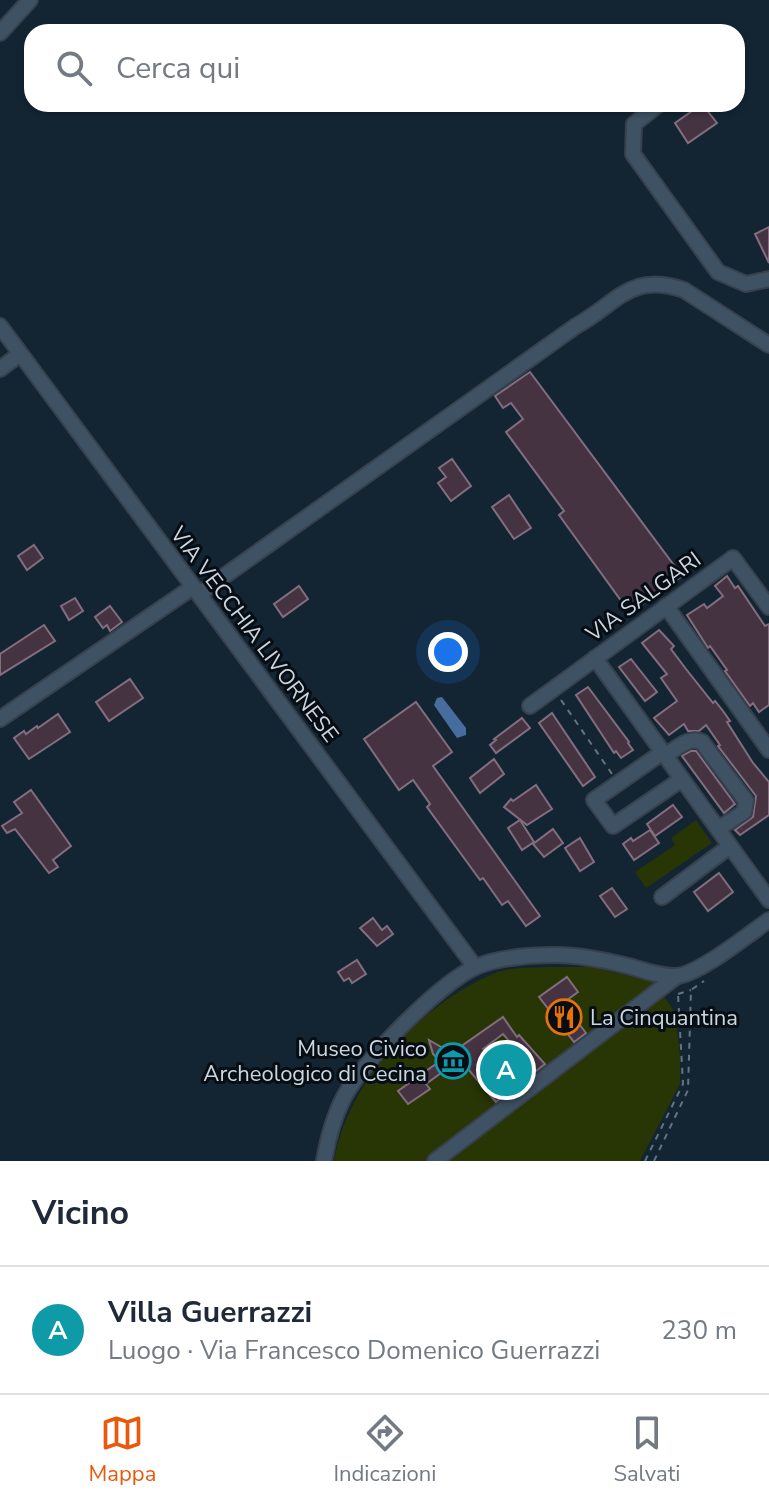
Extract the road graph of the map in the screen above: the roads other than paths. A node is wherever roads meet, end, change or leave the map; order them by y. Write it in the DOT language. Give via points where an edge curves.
graph roads {
  1 [pos="30,0"];
  2 [pos="0,33"];
  3 [pos="649,112"];
  4 [pos="769,279"];
  5 [pos="0,326"];
  6 [pos="769,345"];
  7 [pos="20,354"];
  8 [pos="0,369"];
  9 [pos="196,591"];
  10 [pos="666,606"];
  11 [pos="769,607"];
  12 [pos="595,658"];
  13 [pos="530,706"];
  14 [pos="0,719"];
  15 [pos="769,750"];
  16 [pos="664,754"];
  17 [pos="682,779"];
  18 [pos="718,829"];
  19 [pos="730,846"];
  20 [pos="662,897"];
  21 [pos="769,900"];
  22 [pos="769,920"];
  23 [pos="475,967"];
  24 [pos="677,976"];
  25 [pos="324,1161"];
  26 [pos="435,1161"];
  1 -- 2 [label="street"];
  3 -- 4 [label="street" via="634,124 633,154 718,272 746,284"];
  5 -- 7 [label="street, VIA VECCHIA LIVORNESE"];
  6 -- 9 [label="street" via="684,290 656,284 635,287"];
  7 -- 8 [label="street"];
  7 -- 9 [label="street, VIA VECCHIA LIVORNESE"];
  9 -- 14 [label="street"];
  9 -- 23 [label="street, VIA VECCHIA LIVORNESE"];
  10 -- 11 [label="street, VIA SALGARI" via="733,558"];
  10 -- 12 [label="street, VIA SALGARI"];
  10 -- 15 [label="street"];
  12 -- 13 [label="street, VIA SALGARI"];
  12 -- 16 [label="street"];
  16 -- 17 [label="street"];
  16 -- 17 [label="street" via="594,800 613,826"];
  16 -- 18 [label="street" via="698,740 739,790 746,809"];
  17 -- 18 [label="street"];
  18 -- 19 [label="street"];
  19 -- 20 [label="street"];
  19 -- 21 [label="street"];
  22 -- 24 [label="street" via="693,971"];
  23 -- 24 [label="street" via="504,959 584,956"];
  23 -- 25 [label="street" via="437,994 359,1075 334,1120"];
  24 -- 26 [label="street"];
}
